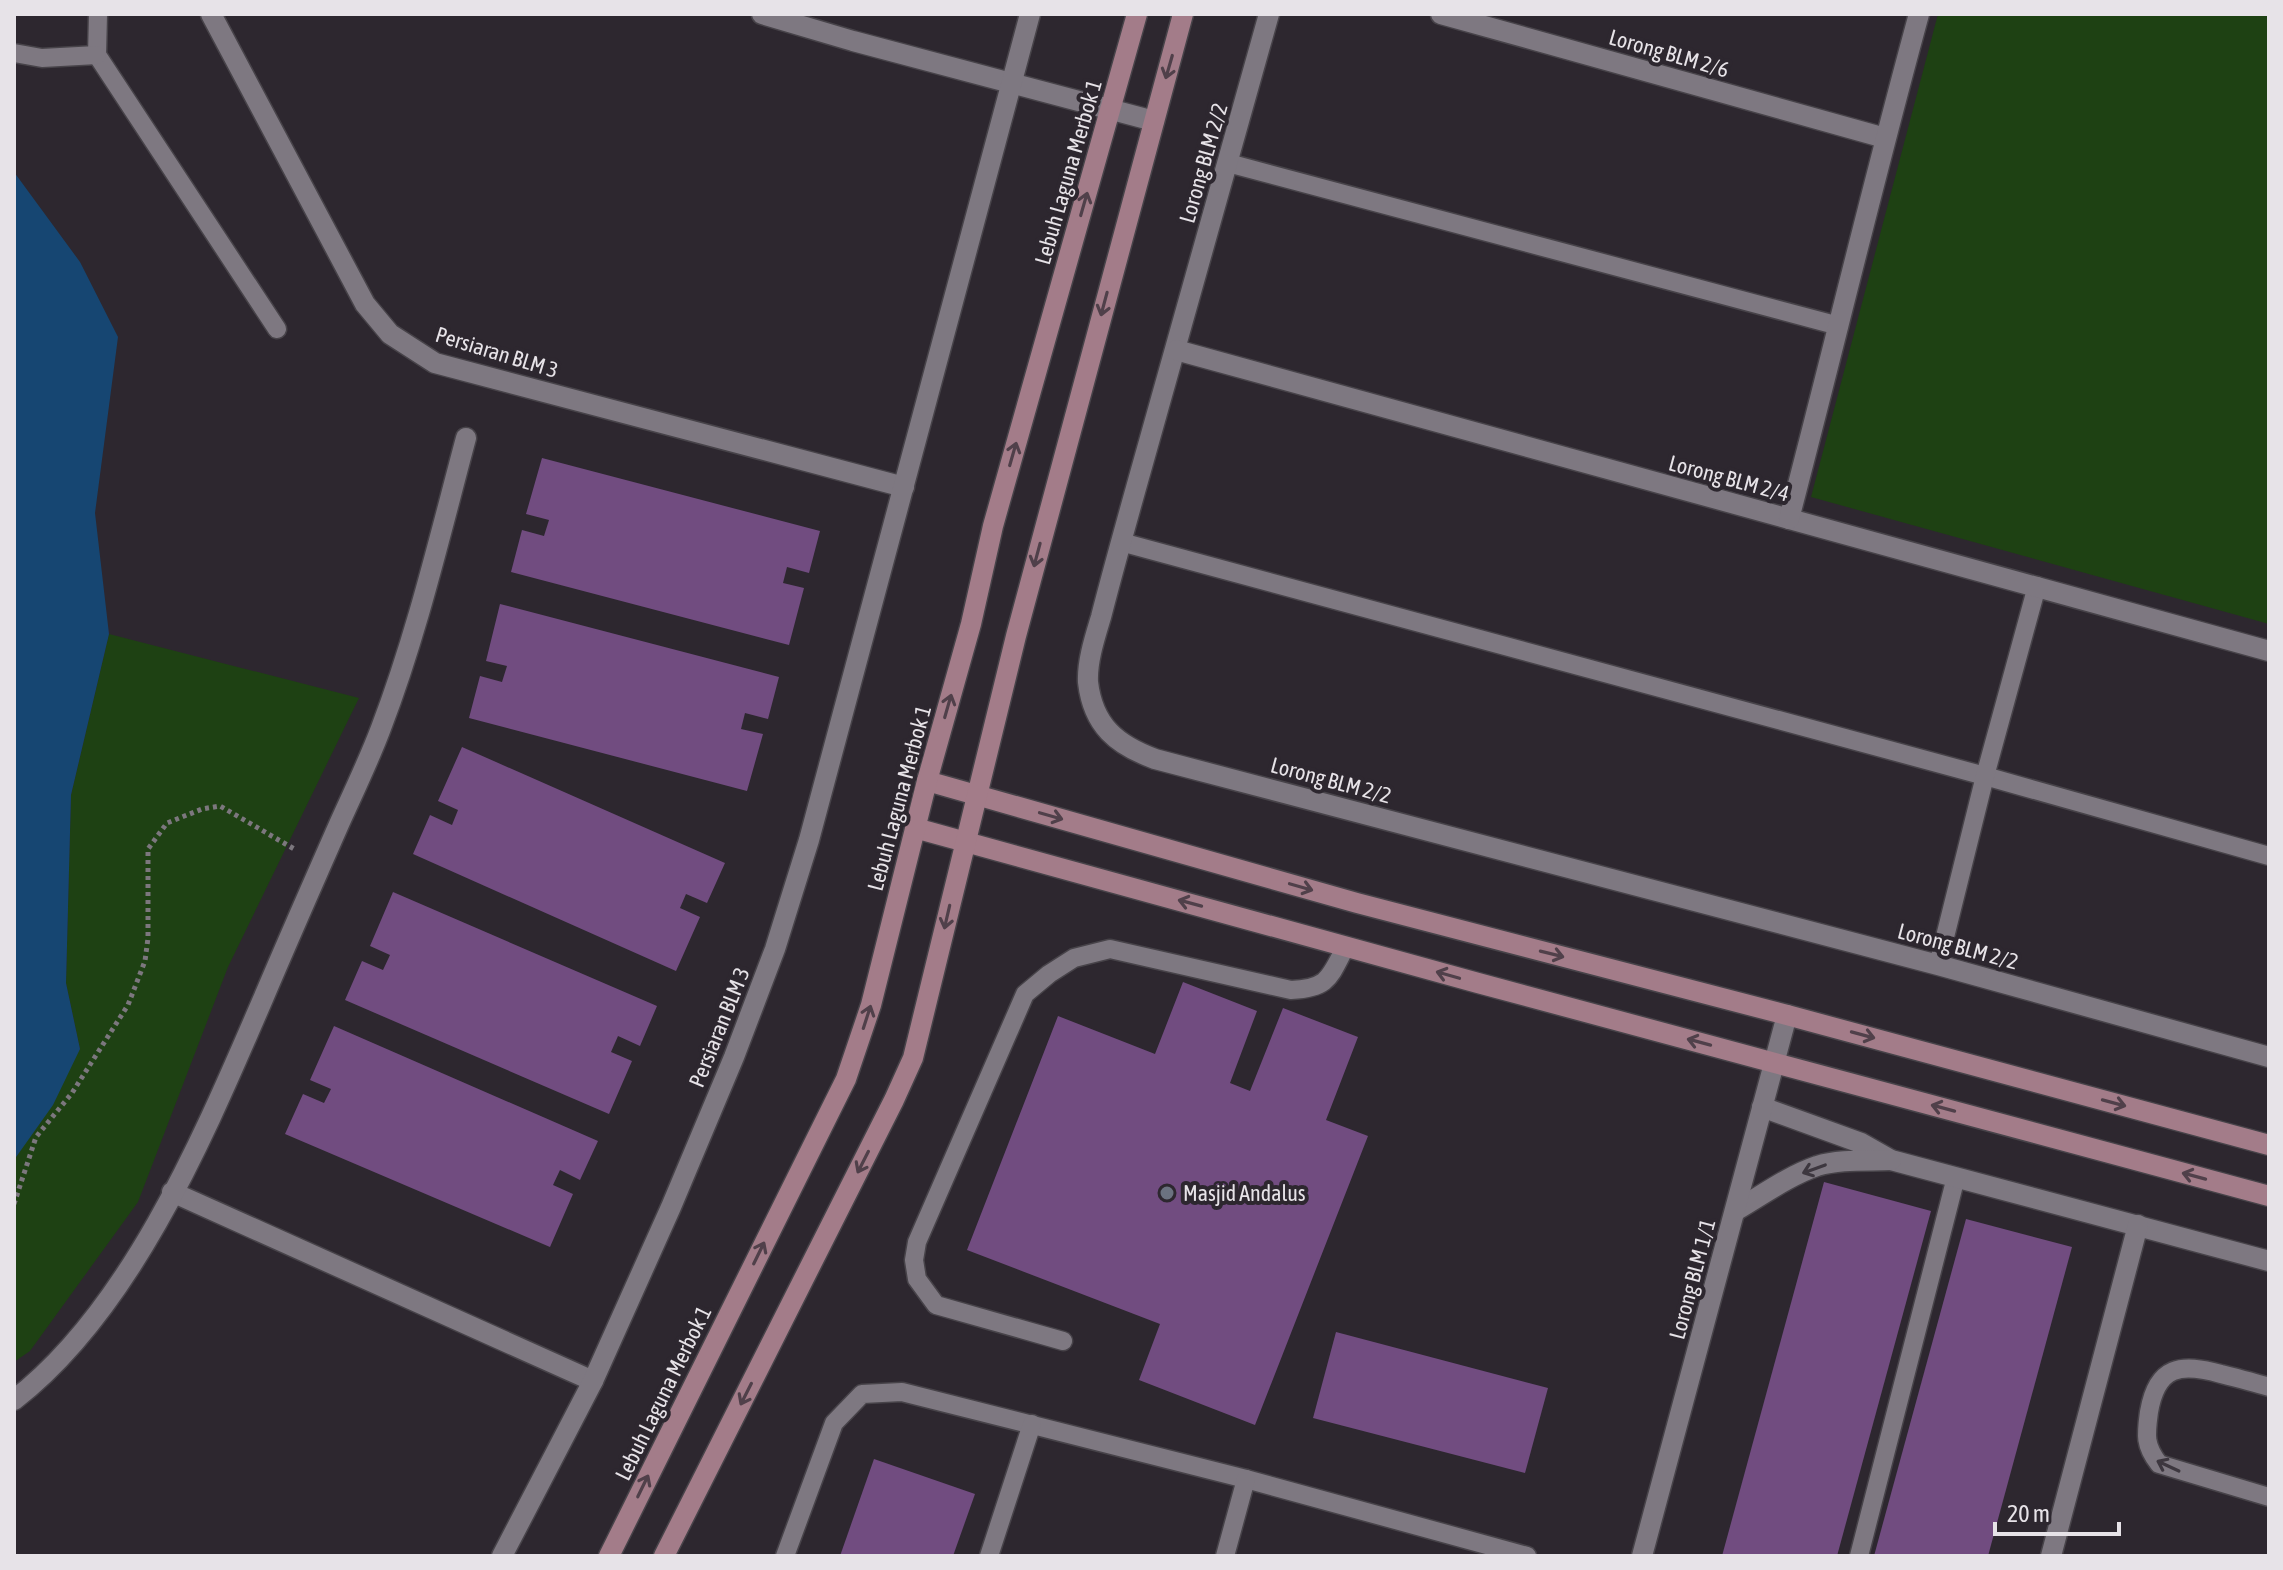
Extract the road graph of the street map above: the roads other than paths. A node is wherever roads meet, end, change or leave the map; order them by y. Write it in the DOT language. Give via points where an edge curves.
graph roads {
  1 [pos="98,14"];
  2 [pos="211,14"];
  3 [pos="762,14"];
  4 [pos="1030,14"];
  5 [pos="1137,14"];
  6 [pos="1183,14"];
  7 [pos="1269,14"];
  8 [pos="1441,14"];
  9 [pos="1919,14"];
  10 [pos="14,53"];
  11 [pos="97,55"];
  12 [pos="1011,83"];
  13 [pos="1110,109"];
  14 [pos="1154,121"];
  15 [pos="1885,138"];
  16 [pos="1228,163"];
  17 [pos="1839,326"];
  18 [pos="277,329"];
  19 [pos="1176,350"];
  20 [pos="466,438"];
  21 [pos="904,487"];
  22 [pos="1789,519"];
  23 [pos="1121,542"];
  24 [pos="2037,586"];
  25 [pos="2269,651"];
  26 [pos="1985,776"];
  27 [pos="927,781"];
  28 [pos="976,794"];
  29 [pos="915,828"];
  30 [pos="964,841"];
  31 [pos="2269,856"];
  32 [pos="1346,946"];
  33 [pos="1938,965"];
  34 [pos="1787,1015"];
  35 [pos="2269,1057"];
  36 [pos="1775,1062"];
  37 [pos="1762,1107"];
  38 [pos="2269,1145"];
  39 [pos="1891,1160"];
  40 [pos="1956,1177"];
  41 [pos="172,1192"];
  42 [pos="2269,1196"];
  43 [pos="1735,1211"];
  44 [pos="2138,1225"];
  45 [pos="2269,1261"];
  46 [pos="1063,1341"];
  47 [pos="593,1381"];
  48 [pos="2269,1387"];
  49 [pos="14,1400"];
  50 [pos="1032,1424"];
  51 [pos="1246,1479"];
  52 [pos="2269,1497"];
  53 [pos="502,1556"];
  54 [pos="609,1556"];
  55 [pos="664,1556"];
  56 [pos="785,1556"];
  57 [pos="989,1556"];
  58 [pos="1225,1556"];
  59 [pos="1527,1556"];
  60 [pos="1642,1556"];
  61 [pos="1859,1556"];
  62 [pos="2051,1556"];
  1 -- 11 [label="lane"];
  2 -- 21 [label="street, Persiaran BLM 3" via="365,304 411,350 435,363"];
  3 -- 12 [label="street"];
  4 -- 12 [label="street, Persiaran BLM 3"];
  5 -- 13 [label="street, Lebuh Laguna Merbok 1"];
  6 -- 14 [label="street, one-way"];
  7 -- 16 [label="street, Lorong BLM 2/2"];
  8 -- 15 [label="street, Lorong BLM 2/6"];
  9 -- 15 [label="street"];
  10 -- 11 [label="lane" via="42,58"];
  11 -- 18 [label="lane"];
  12 -- 13 [label="street"];
  12 -- 21 [label="street, Persiaran BLM 3"];
  13 -- 14 [label="street"];
  27 -- 13 [label="street, Lebuh Laguna Merbok 1, one-way"];
  14 -- 28 [label="street, one-way"];
  15 -- 17 [label="street"];
  16 -- 17 [label="lane"];
  16 -- 19 [label="street, Lorong BLM 2/2"];
  17 -- 22 [label="street"];
  19 -- 22 [label="street, Lorong BLM 2/4"];
  19 -- 23 [label="street, Lorong BLM 2/2"];
  20 -- 41 [label="street" via="381,729 220,1096"];
  21 -- 47 [label="street, Persiaran BLM 3" via="775,949 677,1193"];
  22 -- 24 [label="street, Lorong BLM 2/4"];
  23 -- 26 [label="lane"];
  23 -- 33 [label="street, Lorong BLM 2/2" via="1088,680 1099,720 1131,750"];
  24 -- 25 [label="street, Lorong BLM 2/4"];
  24 -- 26 [label="lane"];
  26 -- 31 [label="lane"];
  26 -- 33 [label="lane"];
  27 -- 28 [label="street"];
  27 -- 29 [label="street, Lebuh Laguna Merbok 1"];
  28 -- 30 [label="street"];
  28 -- 34 [label="street, one-way" via="1371,907"];
  29 -- 30 [label="street"];
  54 -- 29 [label="street, Lebuh Laguna Merbok 1, one-way" via="846,1079 871,1005"];
  32 -- 30 [label="street, one-way"];
  30 -- 55 [label="street, one-way" via="913,1058"];
  36 -- 32 [label="street, one-way"];
  32 -- 46 [label="lane" via="1329,978 1314,989 1291,990 1110,949 1074,958 1025,994 917,1242 914,1260 917,1279 936,1305"];
  33 -- 35 [label="street, Lorong BLM 2/2"];
  34 -- 36 [label="street, Lorong BLM 1/1"];
  34 -- 38 [label="street, one-way"];
  36 -- 37 [label="street, Lorong BLM 1/1"];
  42 -- 36 [label="street, one-way"];
  37 -- 39 [label="street" via="1861,1143"];
  37 -- 43 [label="street, Lorong BLM 1/1"];
  39 -- 40 [label="street"];
  39 -- 43 [label="street, one-way" via="1817,1166"];
  40 -- 44 [label="street"];
  40 -- 61 [label="lane"];
  41 -- 47 [label="street"];
  41 -- 49 [label="street" via="103,1306"];
  43 -- 60 [label="street, Lorong BLM 1/1"];
  44 -- 45 [label="street"];
  44 -- 62 [label="street"];
  47 -- 53 [label="street, Persiaran BLM 3"];
  52 -- 48 [label="lane, one-way" via="2159,1464 2146,1436 2158,1385 2180,1367"];
  50 -- 51 [label="lane"];
  50 -- 56 [label="lane" via="902,1392 862,1394 834,1423"];
  50 -- 57 [label="lane"];
  51 -- 58 [label="lane"];
  51 -- 59 [label="lane"];
}
